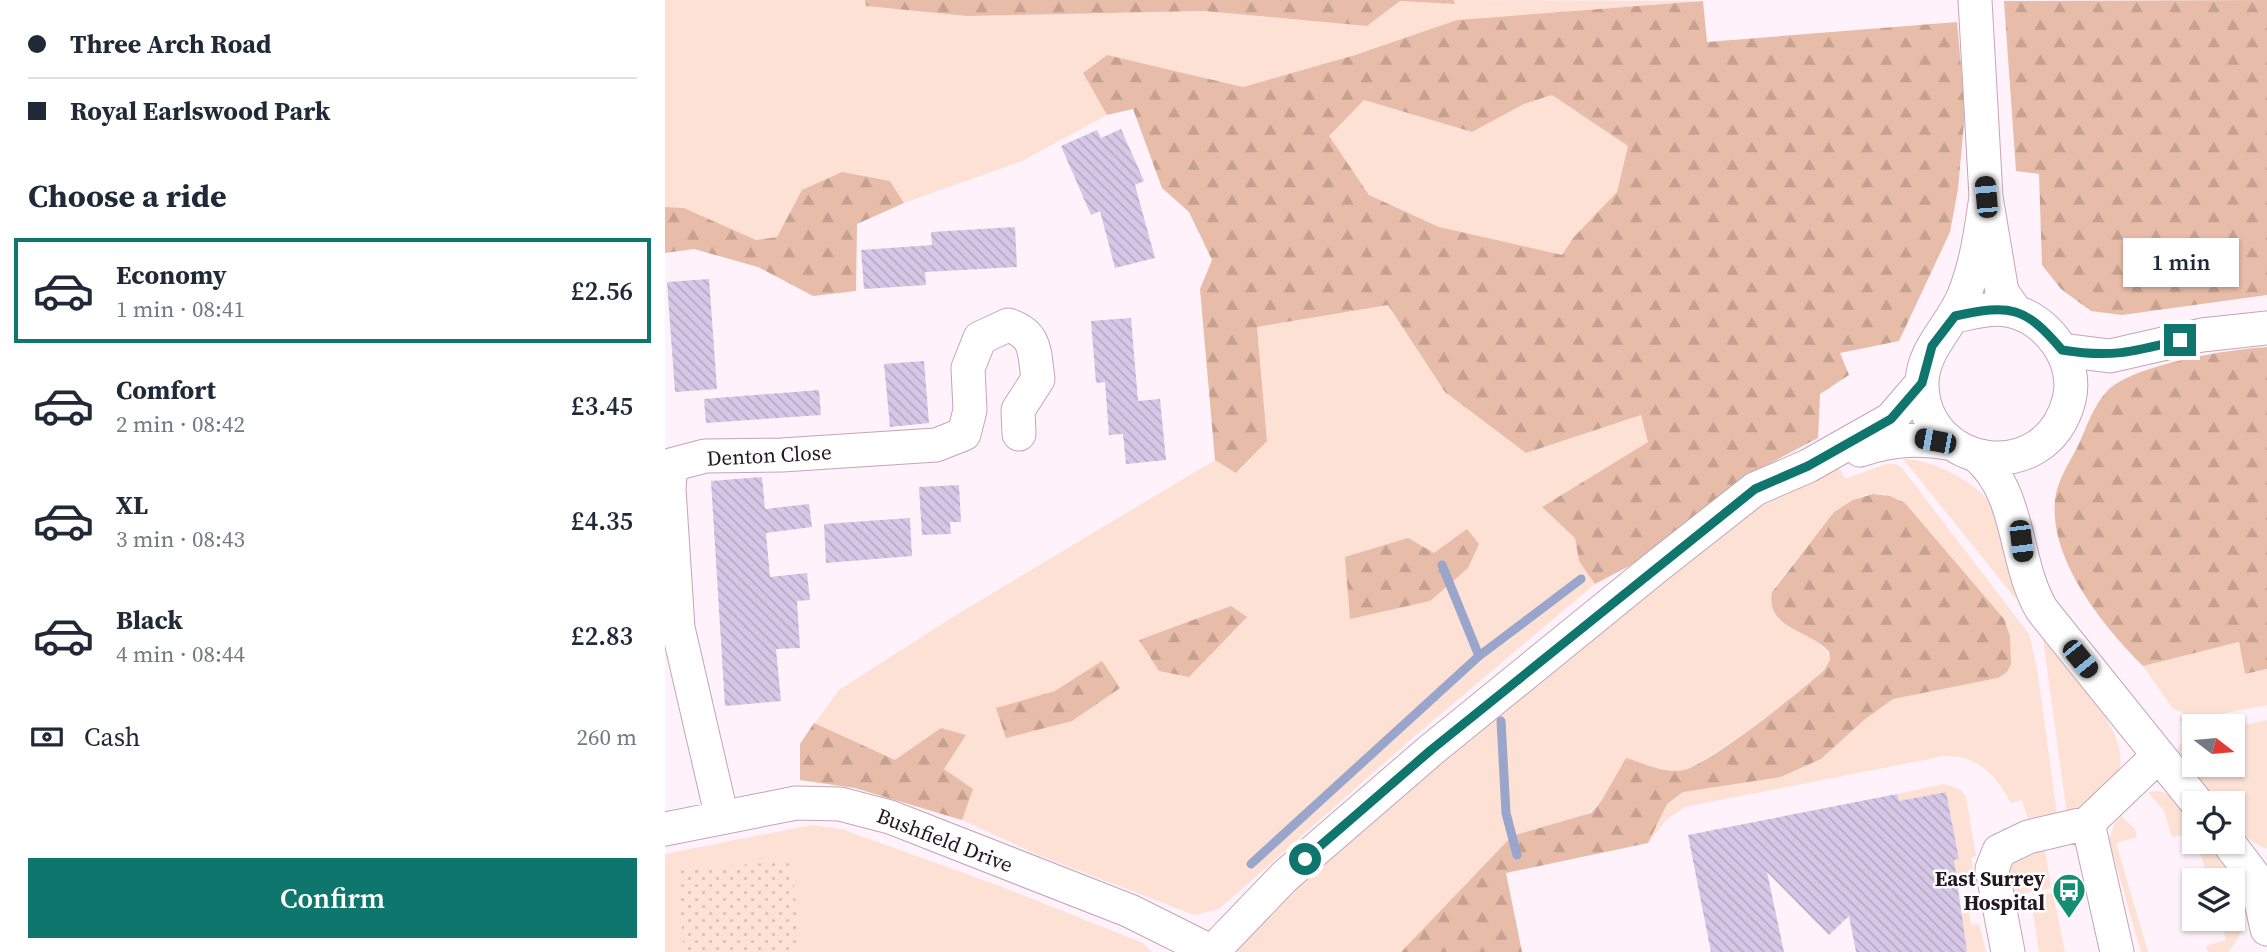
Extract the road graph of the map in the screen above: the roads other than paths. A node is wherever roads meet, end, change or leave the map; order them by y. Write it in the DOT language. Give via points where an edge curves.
graph roads {
  1 [pos="1975,0"];
  2 [pos="1986,197"];
  3 [pos="2016,312"];
  4 [pos="1955,316"];
  5 [pos="2267,328"];
  6 [pos="2203,335"];
  7 [pos="2062,350"];
  8 [pos="1922,383"];
  9 [pos="2070,397"];
  10 [pos="1019,434"];
  11 [pos="2044,442"];
  12 [pos="1965,450"];
  13 [pos="1808,466"];
  14 [pos="2024,560"];
  15 [pos="2158,756"];
  16 [pos="2187,791"];
  17 [pos="722,818"];
  18 [pos="2088,823"];
  19 [pos="665,829"];
  20 [pos="2237,854"];
  21 [pos="2267,929"];
  22 [pos="1212,952"];
  23 [pos="2008,952"];
  24 [pos="2117,952"];
  1 -- 2 [label="street"];
  2 -- 3 [label="street" via="2002,292"];
  2 -- 4 [label="street" via="1973,270"];
  3 -- 4 [label="street" via="1992,309"];
  3 -- 7 [label="street" via="2039,322"];
  4 -- 8 [label="street" via="1932,346"];
  5 -- 6 [label="street"];
  6 -- 7 [label="street" via="2110,356"];
  6 -- 9 [label="street" via="2160,356 2084,379"];
  7 -- 9 [label="street" via="2070,373"];
  8 -- 12 [label="street" via="1930,416"];
  8 -- 13 [label="street" via="1891,419"];
  9 -- 11 [label="street"];
  10 -- 17 [label="street, Denton Close" via="1018,410 1038,379 1033,343 1024,330 1008,325 981,338 968,368 970,410 964,434 936,445 782,456 705,456 671,465 678,628"];
  11 -- 12 [label="street" via="2016,457"];
  11 -- 14 [label="street" via="2019,496"];
  12 -- 13 [label="street" via="1918,438 1889,440"];
  12 -- 14 [label="street" via="1988,465 2004,492"];
  13 -- 22 [label="street" via="1755,489 1453,733 1284,877"];
  14 -- 15 [label="street" via="2042,610"];
  15 -- 16 [label="street"];
  15 -- 18 [label="street"];
  17 -- 19 [label="street, Bushfield Drive"];
  17 -- 22 [label="street, Bushfield Drive" via="796,803 840,804 890,817 1129,911"];
  18 -- 23 [label="street" via="2015,841 1996,856 1992,869 1996,901"];
  18 -- 24 [label="street"];
  20 -- 21 [label="street" via="2256,879"];
}
